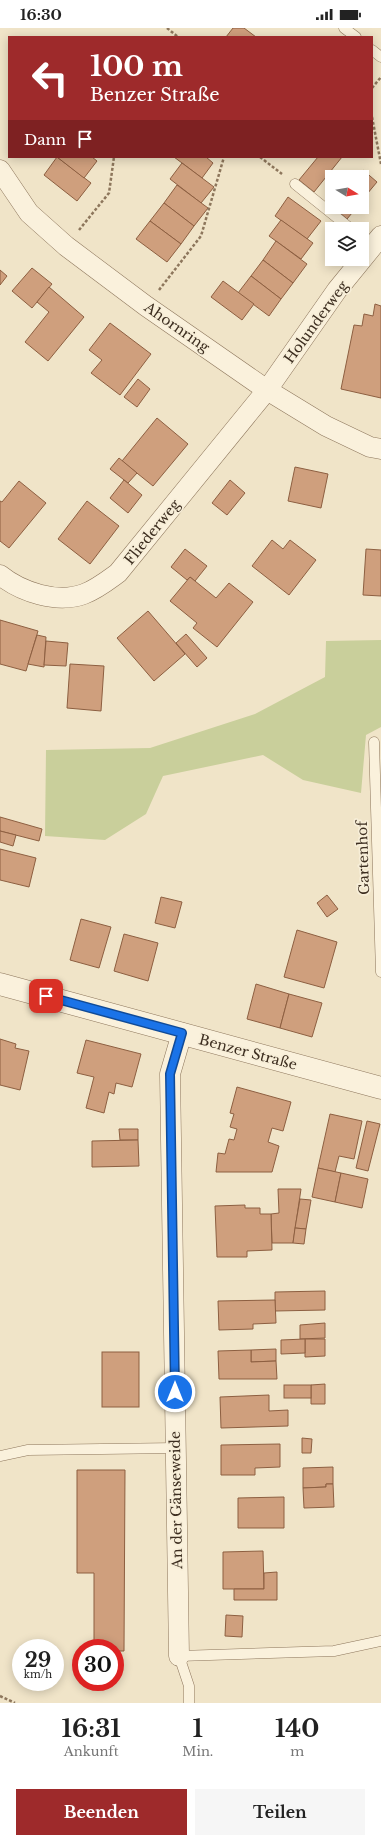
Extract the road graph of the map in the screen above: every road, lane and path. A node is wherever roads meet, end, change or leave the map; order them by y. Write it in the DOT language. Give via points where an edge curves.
graph roads {
  1 [pos="167,28"];
  2 [pos="344,28"];
  3 [pos="177,36"];
  4 [pos="355,36"];
  5 [pos="373,51"];
  6 [pos="381,57"];
  7 [pos="381,77"];
  8 [pos="373,87"];
  9 [pos="373,122"];
  10 [pos="114,158"];
  11 [pos="224,158"];
  12 [pos="261,158"];
  13 [pos="381,164"];
  14 [pos="0,172"];
  15 [pos="295,184"];
  16 [pos="92,214"];
  17 [pos="342,222"];
  18 [pos="372,240"];
  19 [pos="171,274"];
  20 [pos="267,390"];
  21 [pos="381,449"];
  22 [pos="0,575"];
  23 [pos="374,742"];
  24 [pos="381,972"];
  25 [pos="0,984"];
  26 [pos="182,1033"];
  27 [pos="381,1088"];
  28 [pos="176,1448"];
  29 [pos="0,1456"];
  30 [pos="381,1641"];
  31 [pos="179,1656"];
  32 [pos="0,1696"];
  33 [pos="15,1703"];
  34 [pos="189,1703"];
  1 -- 3 [label="path"];
  2 -- 4 [label="lane"];
  5 -- 6 [label="lane"];
  7 -- 8 [label="path"];
  9 -- 13 [label="path"];
  10 -- 16 [label="path" via="109,193"];
  11 -- 19 [label="path" via="201,236"];
  12 -- 15 [label="path"];
  14 -- 20 [label="street, Ahornring" via="29,213 66,246 146,306"];
  15 -- 17 [label="lane"];
  18 -- 20 [label="street, Holunderweg"];
  20 -- 21 [label="street, Ahornring" via="326,426 370,447"];
  20 -- 22 [label="street, Fliederweg" via="118,573 100,586 83,594 62,597 22,589"];
  23 -- 24 [label="lane, Gartenhof"];
  25 -- 26 [label="street, Benzer Straße"];
  26 -- 27 [label="street, Benzer Straße"];
  26 -- 28 [label="street, An der Gänseweide" via="170,1074"];
  28 -- 29 [label="lane" via="28,1450"];
  28 -- 31 [label="street, An der Gänseweide"];
  30 -- 31 [label="lane" via="334,1650"];
  31 -- 34 [label="lane" via="189,1686"];
  32 -- 33 [label="path"];
}
